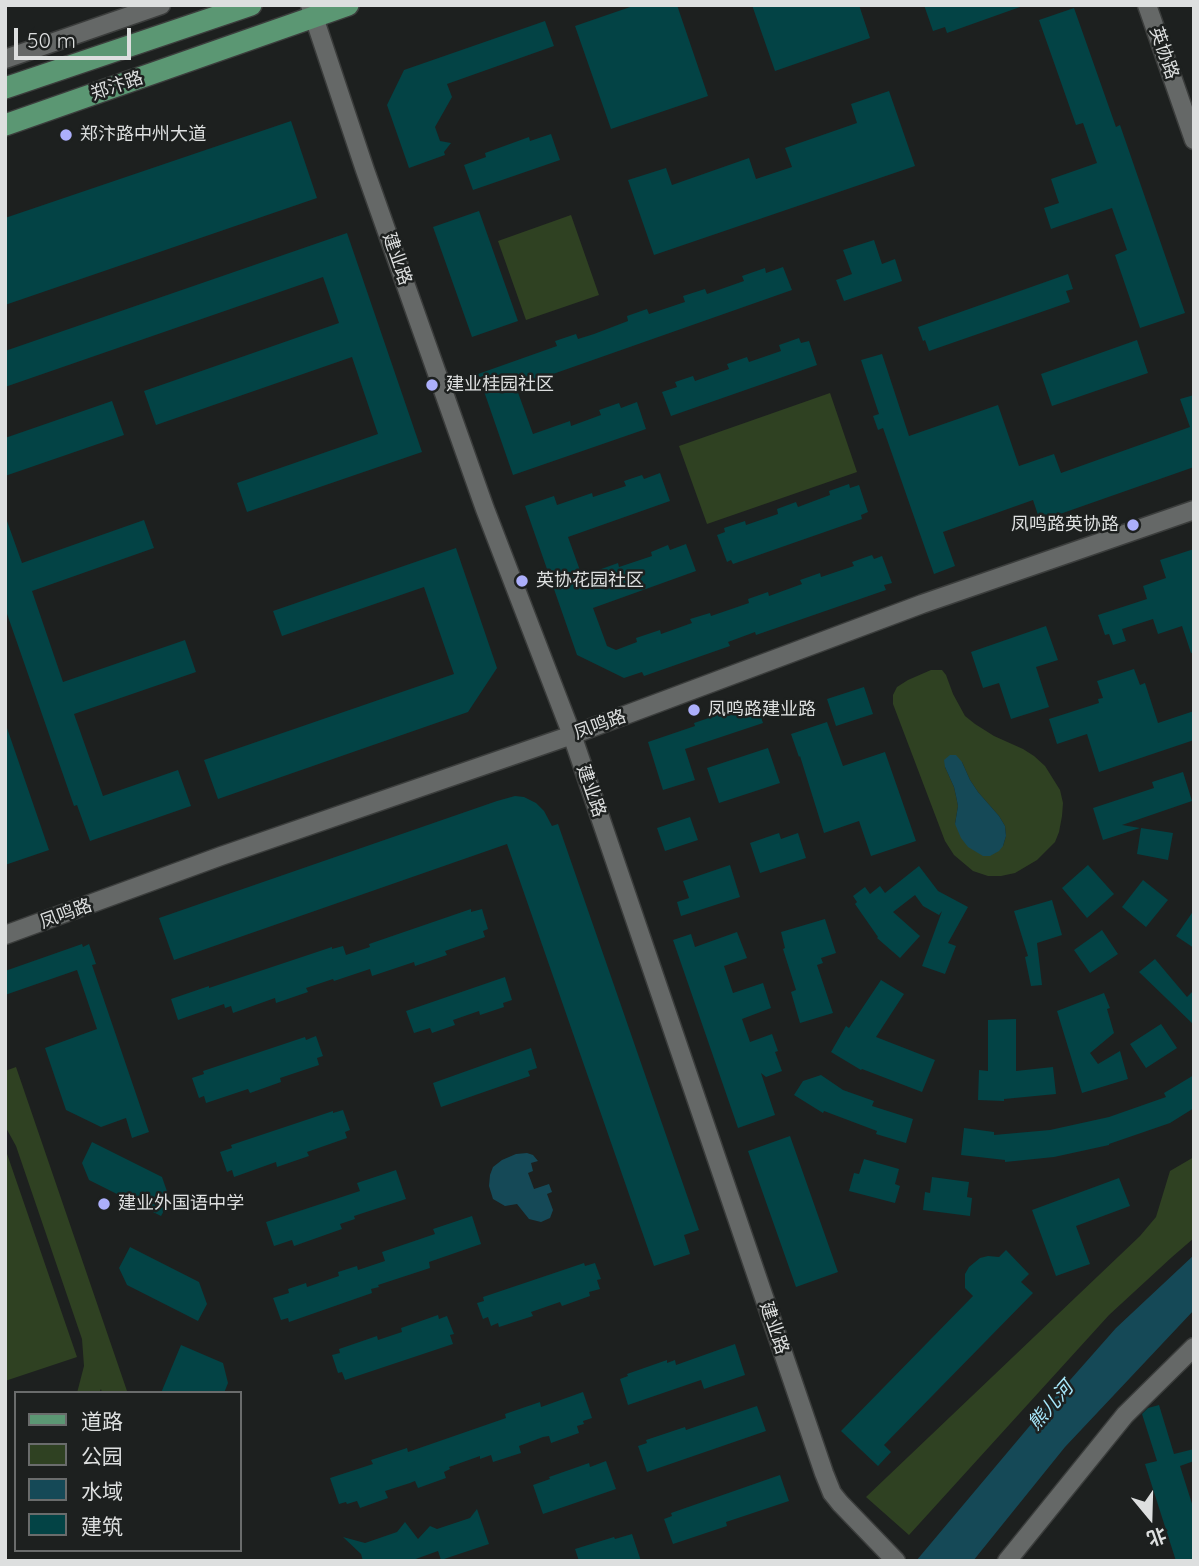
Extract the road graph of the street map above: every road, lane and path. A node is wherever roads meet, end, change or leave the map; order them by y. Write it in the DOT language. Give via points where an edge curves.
graph roads {
  1 [pos="161,5"];
  2 [pos="251,5"];
  3 [pos="348,5"];
  4 [pos="1147,5"];
  5 [pos="312,11"];
  6 [pos="5,59"];
  7 [pos="5,88"];
  8 [pos="5,125"];
  9 [pos="1194,139"];
  10 [pos="1194,510"];
  11 [pos="572,736"];
  12 [pos="5,935"];
  13 [pos="1194,1347"];
  14 [pos="895,1560"];
  15 [pos="1006,1561"];
  1 -- 6 [label="street"];
  2 -- 7 [label="main road, 郑汴路"];
  3 -- 5 [label="main road, 郑汴路"];
  4 -- 9 [label="street, 英协路"];
  5 -- 8 [label="main road, 郑汴路"];
  5 -- 11 [label="street, 建业路" via="485,509"];
  10 -- 11 [label="street, 凤鸣路" via="924,604"];
  11 -- 12 [label="street, 凤鸣路"];
  11 -- 14 [label="street, 建业路" via="824,1473 840,1503"];
  13 -- 15 [label="street" via="1125,1415"];
}
